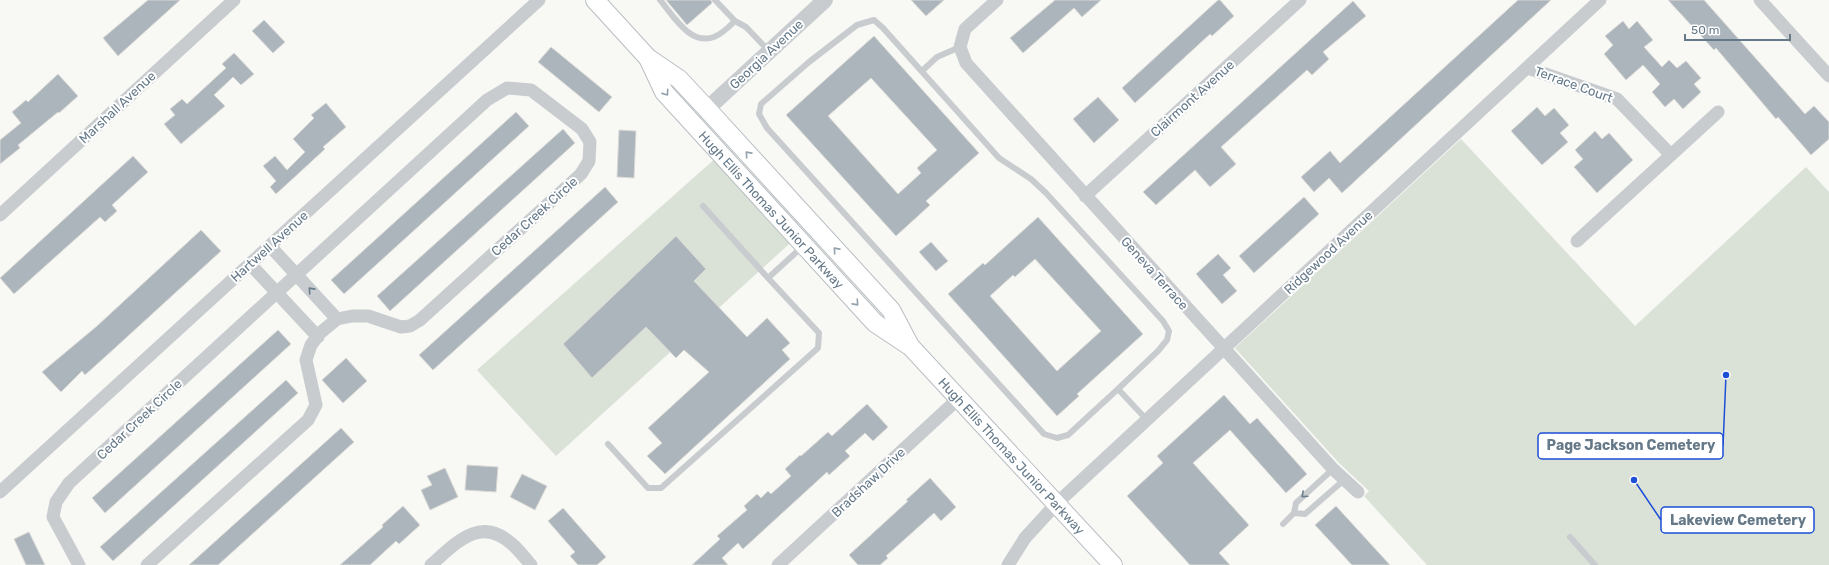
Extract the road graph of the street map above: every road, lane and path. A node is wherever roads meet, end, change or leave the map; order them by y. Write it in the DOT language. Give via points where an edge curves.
graph roads {
  1 [pos="234,0"];
  2 [pos="539,0"];
  3 [pos="595,0"];
  4 [pos="660,0"];
  5 [pos="715,0"];
  6 [pos="826,0"];
  7 [pos="997,0"];
  8 [pos="1300,0"];
  9 [pos="1600,0"];
  10 [pos="1760,0"];
  11 [pos="735,22"];
  12 [pos="960,47"];
  13 [pos="769,52"];
  14 [pos="648,58"];
  15 [pos="1528,68"];
  16 [pos="922,71"];
  17 [pos="1829,76"];
  18 [pos="707,109"];
  19 [pos="1718,112"];
  20 [pos="1670,154"];
  21 [pos="1085,196"];
  22 [pos="704,206"];
  23 [pos="0,215"];
  24 [pos="1577,241"];
  25 [pos="270,246"];
  26 [pos="804,246"];
  27 [pos="250,264"];
  28 [pos="297,275"];
  29 [pos="768,278"];
  30 [pos="278,293"];
  31 [pos="337,320"];
  32 [pos="318,337"];
  33 [pos="910,346"];
  34 [pos="1224,348"];
  35 [pos="1118,389"];
  36 [pos="958,399"];
  37 [pos="1147,420"];
  38 [pos="608,444"];
  39 [pos="1333,469"];
  40 [pos="1344,480"];
  41 [pos="0,492"];
  42 [pos="1358,492"];
  43 [pos="1056,504"];
  44 [pos="1294,513"];
  45 [pos="1283,524"];
  46 [pos="1570,537"];
  47 [pos="79,565"];
  48 [pos="147,565"];
  49 [pos="431,565"];
  50 [pos="531,565"];
  51 [pos="778,565"];
  52 [pos="1008,565"];
  53 [pos="1113,565"];
  54 [pos="1595,565"];
  1 -- 23 [label="street, Marshall Avenue"];
  2 -- 25 [label="street, Hartwell Avenue"];
  3 -- 14 [label="main road, Hugh Ellis Thomas Junior Parkway"];
  4 -- 11 [label="lane" via="691,34 702,38 713,37"];
  5 -- 11 [label="lane"];
  6 -- 13 [label="street, Georgia Avenue"];
  7 -- 12 [label="street" via="965,29"];
  8 -- 21 [label="street, Clairmont Avenue"];
  9 -- 15 [label="street, Ridgewood Avenue"];
  10 -- 17 [label="street"];
  11 -- 13 [label="lane" via="746,27"];
  12 -- 16 [label="lane" via="936,57"];
  12 -- 21 [label="street, Geneva Terrace" via="966,63"];
  13 -- 18 [label="street, Georgia Avenue"];
  14 -- 18 [label="main road, Hugh Ellis Thomas Junior Parkway" via="679,79"];
  14 -- 26 [label="main road, Hugh Ellis Thomas Junior Parkway, one-way" via="664,92"];
  15 -- 20 [label="street, Terrace Court" via="1617,99"];
  15 -- 34 [label="street, Ridgewood Avenue"];
  16 -- 35 [label="lane" via="999,158 1031,179 1046,193 1163,321 1169,331 1167,340"];
  16 -- 35 [label="lane" via="874,20 857,25 809,62 761,104 760,114 767,128 1044,434 1057,438 1068,435"];
  33 -- 18 [label="main road, Hugh Ellis Thomas Junior Parkway, one-way" via="891,310"];
  19 -- 20 [label="street"];
  20 -- 24 [label="street"];
  21 -- 34 [label="street, Geneva Terrace"];
  22 -- 29 [label="lane"];
  25 -- 27 [label="street, Hartwell Avenue"];
  25 -- 28 [label="street"];
  26 -- 29 [label="lane"];
  26 -- 33 [label="main road, Hugh Ellis Thomas Junior Parkway, one-way" via="875,323"];
  27 -- 30 [label="street"];
  27 -- 41 [label="street, Hartwell Avenue"];
  28 -- 30 [label="street, Cedar Creek Circle"];
  31 -- 28 [label="street, one-way"];
  28 -- 31 [label="street, Cedar Creek Circle" via="486,100 507,88 531,90 582,129 590,142 589,161 581,174 420,320 410,326 401,327 368,316 352,316"];
  29 -- 38 [label="lane" via="819,333 818,348 661,488 648,488"];
  30 -- 32 [label="street"];
  30 -- 47 [label="street, Cedar Creek Circle" via="69,483 56,502 53,517"];
  31 -- 32 [label="street, Cedar Creek Circle" via="320,332"];
  32 -- 48 [label="street, Cedar Creek Circle" via="311,345 306,360 316,405 308,420"];
  33 -- 36 [label="main road, Hugh Ellis Thomas Junior Parkway"];
  34 -- 37 [label="street, Ridgewood Avenue"];
  34 -- 39 [label="street, Geneva Terrace"];
  35 -- 37 [label="lane"];
  36 -- 43 [label="main road, Hugh Ellis Thomas Junior Parkway"];
  36 -- 51 [label="street, Bradshaw Drive"];
  37 -- 43 [label="street, Ridgewood Avenue"];
  39 -- 40 [label="street, Geneva Terrace"];
  39 -- 44 [label="lane, one-way" via="1296,503"];
  40 -- 42 [label="street, Geneva Terrace"];
  40 -- 44 [label="lane" via="1305,514"];
  43 -- 52 [label="street, Ridgewood Avenue" via="1025,538"];
  43 -- 53 [label="main road, Hugh Ellis Thomas Junior Parkway"];
  44 -- 45 [label="lane"];
  46 -- 54 [label="lane"];
  49 -- 50 [label="street" via="456,542 473,532 484,531 500,536 512,544"];
}
